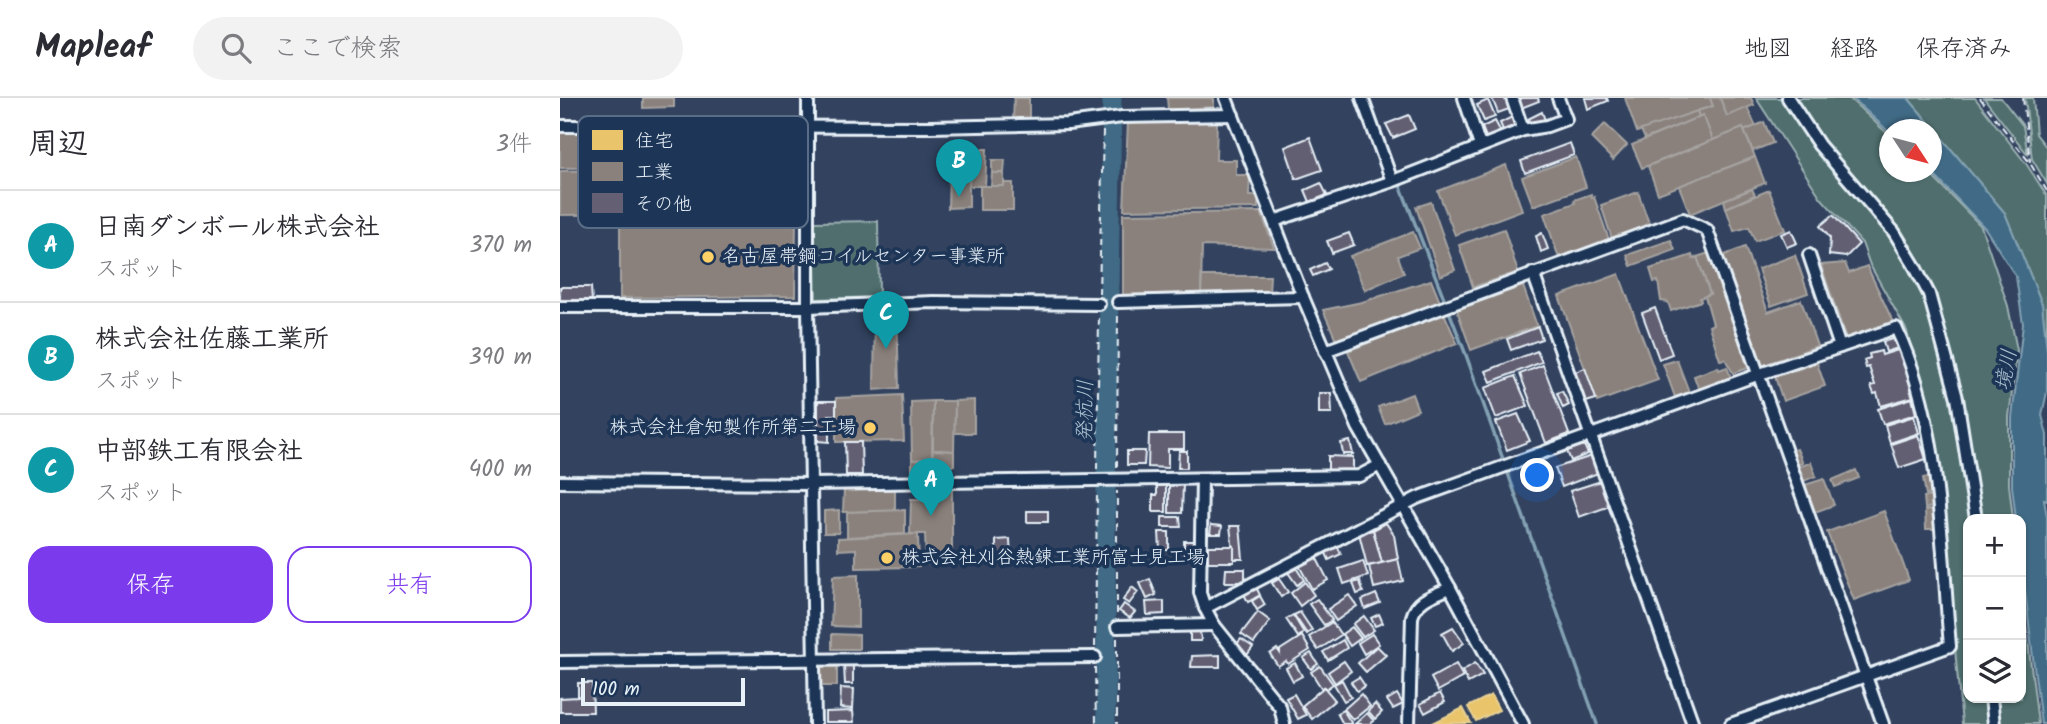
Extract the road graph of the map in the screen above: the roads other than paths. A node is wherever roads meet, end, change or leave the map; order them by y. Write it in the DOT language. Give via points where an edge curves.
graph roads {
  1 [pos="808,98"];
  2 [pos="1226,98"];
  3 [pos="1362,98"];
  4 [pos="1464,98"];
  5 [pos="1512,98"];
  6 [pos="1558,98"];
  7 [pos="1788,98"];
  8 [pos="1233,115"];
  9 [pos="807,116"];
  10 [pos="560,127"];
  11 [pos="578,127"];
  12 [pos="808,128"];
  13 [pos="1523,130"];
  14 [pos="1480,146"];
  15 [pos="1396,179"];
  16 [pos="1274,221"];
  17 [pos="808,228"];
  18 [pos="1809,255"];
  19 [pos="1533,273"];
  20 [pos="1303,297"];
  21 [pos="1118,302"];
  22 [pos="1099,304"];
  23 [pos="560,307"];
  24 [pos="808,307"];
  25 [pos="1840,347"];
  26 [pos="1325,351"];
  27 [pos="1757,375"];
  28 [pos="1589,436"];
  29 [pos="1380,465"];
  30 [pos="1202,479"];
  31 [pos="560,482"];
  32 [pos="812,484"];
  33 [pos="1404,505"];
  34 [pos="1975,514"];
  35 [pos="1450,588"];
  36 [pos="1205,608"];
  37 [pos="1214,625"];
  38 [pos="1116,627"];
  39 [pos="1095,657"];
  40 [pos="814,661"];
  41 [pos="560,662"];
  42 [pos="1866,676"];
  43 [pos="1992,703"];
  44 [pos="816,724"];
  45 [pos="1284,724"];
  46 [pos="1409,724"];
  47 [pos="1523,724"];
  48 [pos="1693,724"];
  49 [pos="1731,724"];
  50 [pos="1883,724"];
  51 [pos="1994,724"];
  1 -- 9 [label="street"];
  2 -- 8 [label="street"];
  3 -- 15 [label="street"];
  4 -- 14 [label="street"];
  5 -- 13 [label="street"];
  6 -- 13 [label="street" via="1566,119"];
  7 -- 34 [label="street" via="1819,145 1894,232 1928,294 1956,398"];
  8 -- 12 [label="street" via="1122,117 1068,124"];
  8 -- 16 [label="street"];
  10 -- 11 [label="street"];
  13 -- 14 [label="street"];
  14 -- 15 [label="street"];
  15 -- 16 [label="street"];
  16 -- 20 [label="street"];
  17 -- 24 [label="street"];
  18 -- 25 [label="street"];
  19 -- 26 [label="street"];
  19 -- 27 [label="street" via="1683,219 1707,230"];
  19 -- 28 [label="street"];
  20 -- 21 [label="street"];
  20 -- 26 [label="street"];
  22 -- 24 [label="street" via="933,302"];
  23 -- 24 [label="street"];
  24 -- 32 [label="street"];
  25 -- 27 [label="street"];
  25 -- 42 [label="street" via="1896,328 1906,350 1934,469 1950,646"];
  26 -- 29 [label="street"];
  27 -- 28 [label="street"];
  27 -- 42 [label="street"];
  28 -- 33 [label="street"];
  28 -- 48 [label="street"];
  29 -- 30 [label="street" via="1359,476"];
  29 -- 33 [label="street"];
  30 -- 32 [label="street"];
  30 -- 36 [label="street" via="1200,593"];
  31 -- 32 [label="street"];
  32 -- 40 [label="street"];
  33 -- 35 [label="street"];
  33 -- 36 [label="street"];
  35 -- 46 [label="street" via="1415,607"];
  35 -- 47 [label="street"];
  36 -- 37 [label="street"];
  37 -- 38 [label="street"];
  37 -- 45 [label="street" via="1280,707"];
  39 -- 40 [label="street"];
  40 -- 41 [label="street"];
  40 -- 44 [label="street"];
  42 -- 49 [label="street"];
  42 -- 50 [label="street"];
  43 -- 51 [label="street"];
}
